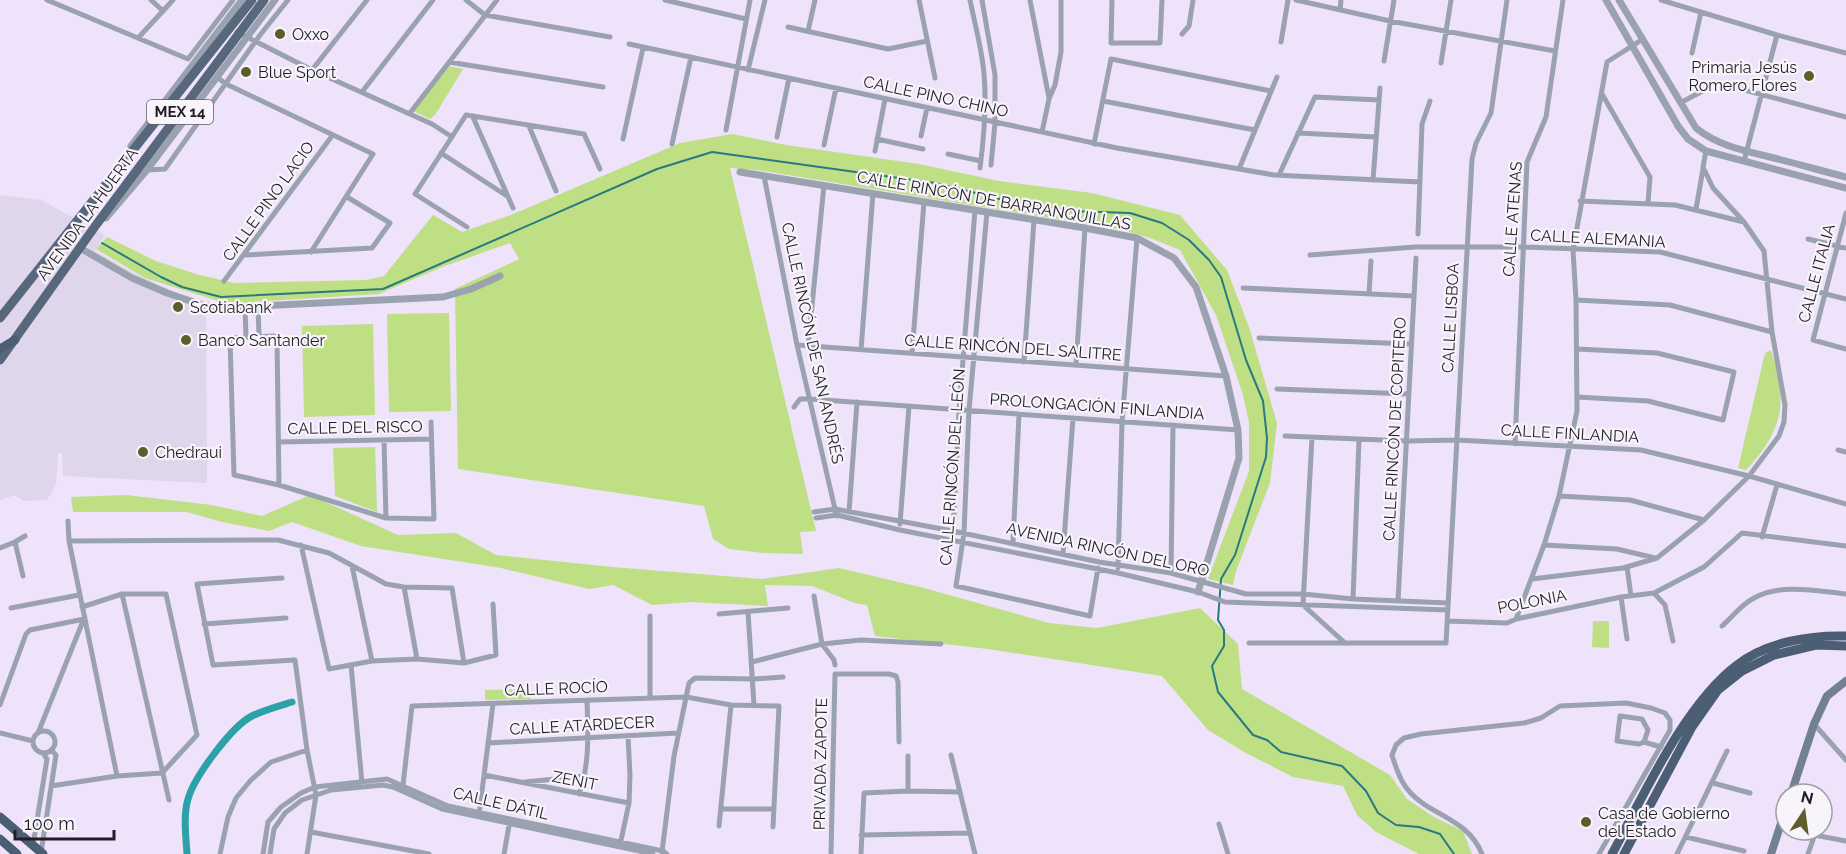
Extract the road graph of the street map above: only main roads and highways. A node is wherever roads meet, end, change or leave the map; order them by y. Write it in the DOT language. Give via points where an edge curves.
graph roads {
  1 [pos="264,0"];
  2 [pos="254,3"];
  3 [pos="245,10"];
  4 [pos="239,33"];
  5 [pos="0,318"];
  6 [pos="15,340"];
  7 [pos="0,349"];
  8 [pos="0,360"];
  9 [pos="1846,636"];
  10 [pos="1846,646"];
  11 [pos="1846,681"];
  12 [pos="1795,782"];
  13 [pos="0,817"];
  14 [pos="0,839"];
  15 [pos="8,850"];
  16 [pos="42,853"];
  17 [pos="17,854"];
  18 [pos="1612,854"];
  19 [pos="1624,854"];
  1 -- 2 [label="main road, AVENIDA LA HUERTA / MEX 14"];
  2 -- 3 [label="main road, AVENIDA LA HUERTA / MEX 14"];
  3 -- 4 [label="main road, AVENIDA LA HUERTA / MEX 14"];
  4 -- 5 [label="main road, AVENIDA LA HUERTA / MEX 14" via="102,191"];
  4 -- 6 [label="main road, AVENIDA LA HUERTA / MEX 14"];
  6 -- 7 [label="highway"];
  6 -- 8 [label="main road, AVENIDA LA HUERTA / MEX 14"];
  9 -- 18 [label="highway" via="1779,645 1739,663 1717,681 1686,722"];
  10 -- 19 [label="highway" via="1816,645 1774,655 1742,671 1718,690 1692,727"];
  11 -- 12 [label="main road" via="1827,696"];
  13 -- 16 [label="highway"];
  14 -- 15 [label="highway"];
  15 -- 17 [label="highway"];
}
